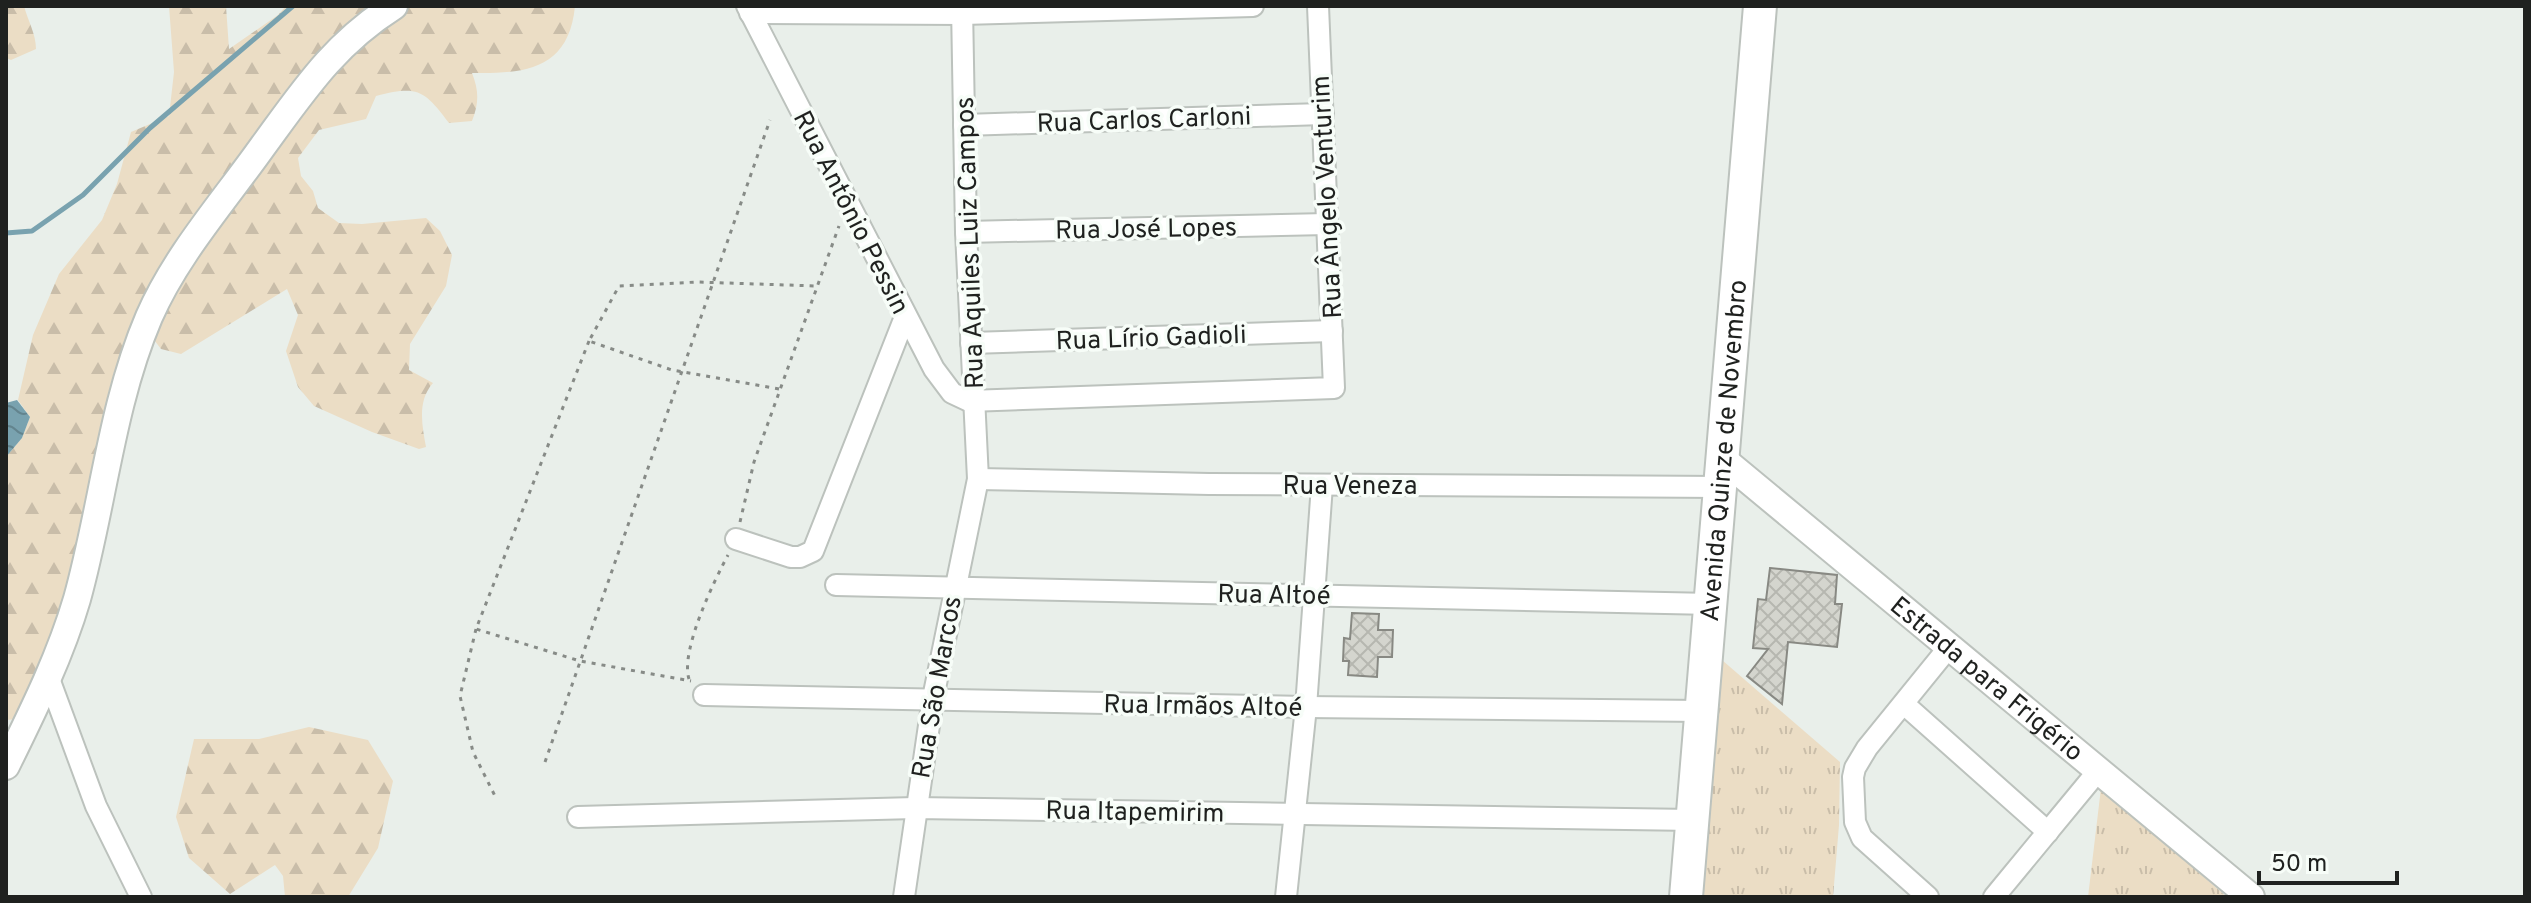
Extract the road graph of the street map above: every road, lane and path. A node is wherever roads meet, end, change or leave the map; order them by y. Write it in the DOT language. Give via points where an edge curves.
graph roads {
  1 [pos="394,6"];
  2 [pos="1253,6"];
  3 [pos="1318,6"];
  4 [pos="1760,6"];
  5 [pos="749,10"];
  6 [pos="962,10"];
  7 [pos="1323,114"];
  8 [pos="770,120"];
  9 [pos="964,125"];
  10 [pos="847,204"];
  11 [pos="1327,224"];
  12 [pos="966,232"];
  13 [pos="713,283"];
  14 [pos="816,286"];
  15 [pos="905,317"];
  16 [pos="1332,331"];
  17 [pos="589,341"];
  18 [pos="971,343"];
  19 [pos="681,371"];
  20 [pos="780,389"];
  21 [pos="974,401"];
  22 [pos="1723,474"];
  23 [pos="978,479"];
  24 [pos="1322,485"];
  25 [pos="736,539"];
  26 [pos="836,585"];
  27 [pos="954,588"];
  28 [pos="1313,595"];
  29 [pos="1712,604"];
  30 [pos="476,629"];
  31 [pos="1949,647"];
  32 [pos="580,661"];
  33 [pos="48,676"];
  34 [pos="697,688"];
  35 [pos="933,698"];
  36 [pos="1904,704"];
  37 [pos="1306,707"];
  38 [pos="1703,711"];
  39 [pos="545,762"];
  40 [pos="6,766"];
  41 [pos="2098,771"];
  42 [pos="496,798"];
  43 [pos="915,808"];
  44 [pos="1294,815"];
  45 [pos="578,817"];
  46 [pos="1693,820"];
  47 [pos="2048,832"];
  48 [pos="141,897"];
  49 [pos="904,897"];
  50 [pos="1286,897"];
  51 [pos="1686,897"];
  52 [pos="1928,897"];
  53 [pos="1994,897"];
  54 [pos="2251,897"];
  1 -- 33 [label="street" via="341,45 308,84 180,262 150,314 121,404 77,596"];
  2 -- 6 [label="street"];
  3 -- 7 [label="street, Rua Ângelo Venturim"];
  4 -- 22 [label="main road, Avenida Quinze de Novembro"];
  5 -- 6 [label="street"];
  5 -- 10 [label="street, Rua Antônio Pessin"];
  6 -- 9 [label="street, Rua Aquiles Luiz Campos"];
  7 -- 9 [label="street, Rua Carlos Carloni"];
  7 -- 11 [label="street, Rua Ângelo Venturim"];
  8 -- 13 [label="path"];
  9 -- 12 [label="street, Rua Aquiles Luiz Campos"];
  10 -- 14 [label="path"];
  10 -- 15 [label="street, Rua Antônio Pessin"];
  11 -- 12 [label="street, Rua José Lopes"];
  11 -- 16 [label="street, Rua Ângelo Venturim"];
  12 -- 18 [label="street, Rua Aquiles Luiz Campos"];
  13 -- 14 [label="path"];
  13 -- 17 [label="path" via="619,286"];
  13 -- 19 [label="path"];
  14 -- 20 [label="path"];
  15 -- 21 [label="street, Rua Antônio Pessin" via="944,385 959,399"];
  15 -- 25 [label="street" via="813,551 791,557"];
  16 -- 18 [label="street, Rua Lírio Gadioli"];
  16 -- 21 [label="street, Rua Ângelo Venturim" via="1334,388"];
  17 -- 19 [label="path"];
  17 -- 30 [label="path"];
  18 -- 21 [label="street, Rua Aquiles Luiz Campos"];
  19 -- 20 [label="path"];
  19 -- 32 [label="path"];
  20 -- 25 [label="path" via="754,462"];
  21 -- 23 [label="street, Rua Aquiles Luiz Campos"];
  22 -- 24 [label="street, Rua Veneza"];
  22 -- 29 [label="main road, Avenida Quinze de Novembro"];
  22 -- 31 [label="street, Estrada para Frigério"];
  23 -- 24 [label="street, Rua Veneza"];
  23 -- 27 [label="street, Rua São Marcos"];
  24 -- 28 [label="street"];
  25 -- 34 [label="path" via="702,609 689,654 687,675"];
  26 -- 27 [label="street, Rua Altoé"];
  27 -- 28 [label="street, Rua Altoé"];
  27 -- 35 [label="street, Rua São Marcos"];
  28 -- 29 [label="street, Rua Altoé"];
  28 -- 37 [label="street"];
  29 -- 38 [label="main road, Avenida Quinze de Novembro"];
  30 -- 32 [label="path"];
  30 -- 42 [label="path" via="460,696 473,752"];
  31 -- 36 [label="street"];
  31 -- 41 [label="street, Estrada para Frigério"];
  32 -- 34 [label="path"];
  32 -- 39 [label="path"];
  33 -- 40 [label="street"];
  33 -- 48 [label="street" via="96,806"];
  34 -- 35 [label="street, Rua Irmãos Altoé"];
  35 -- 37 [label="street, Rua Irmãos Altoé"];
  35 -- 43 [label="street, Rua São Marcos"];
  36 -- 47 [label="street"];
  36 -- 52 [label="street" via="1855,768 1855,822 1867,843"];
  37 -- 38 [label="street, Rua Irmãos Altoé"];
  37 -- 44 [label="street"];
  38 -- 46 [label="main road, Avenida Quinze de Novembro"];
  41 -- 47 [label="street"];
  41 -- 54 [label="street, Estrada para Frigério"];
  43 -- 44 [label="street, Rua Itapemirim"];
  43 -- 45 [label="street, Rua Itapemirim"];
  43 -- 49 [label="street, Rua São Marcos"];
  44 -- 46 [label="street, Rua Itapemirim"];
  44 -- 50 [label="street"];
  46 -- 51 [label="main road, Avenida Quinze de Novembro"];
  47 -- 53 [label="street"];
}
